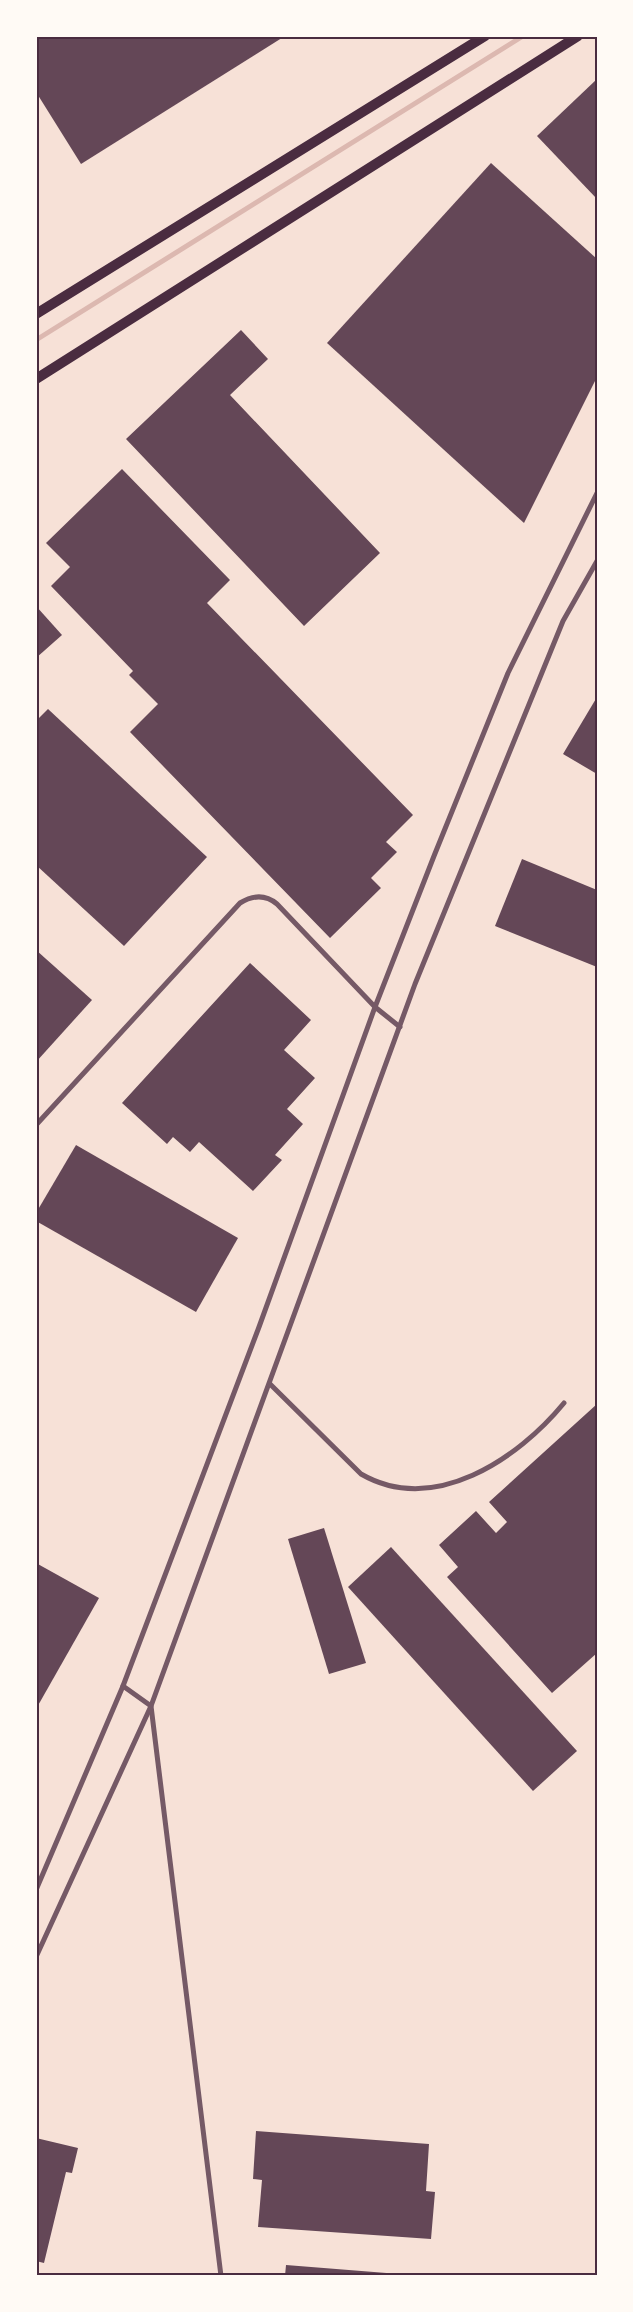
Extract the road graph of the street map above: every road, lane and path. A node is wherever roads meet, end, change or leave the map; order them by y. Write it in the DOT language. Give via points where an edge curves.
graph roads {
  1 [pos="485,36"];
  2 [pos="578,36"];
  3 [pos="36,314"];
  4 [pos="36,380"];
  5 [pos="597,493"];
  6 [pos="597,560"];
  7 [pos="376,1007"];
  8 [pos="400,1027"];
  9 [pos="36,1124"];
  10 [pos="270,1384"];
  11 [pos="564,1403"];
  12 [pos="123,1686"];
  13 [pos="151,1706"];
  14 [pos="36,1890"];
  15 [pos="36,1957"];
  16 [pos="221,2276"];
  1 -- 3 [label="main road"];
  2 -- 4 [label="main road"];
  5 -- 7 [label="street" via="508,674"];
  6 -- 8 [label="street" via="563,620"];
  7 -- 8 [label="street"];
  7 -- 9 [label="street" via="277,904 266,897 252,897 240,903"];
  7 -- 12 [label="street"];
  8 -- 10 [label="street"];
  10 -- 11 [label="street" via="362,1474 374,1482 402,1490 450,1483 495,1464 533,1438"];
  10 -- 13 [label="street"];
  12 -- 13 [label="street"];
  12 -- 14 [label="street"];
  13 -- 15 [label="street"];
  13 -- 16 [label="street"];
}
